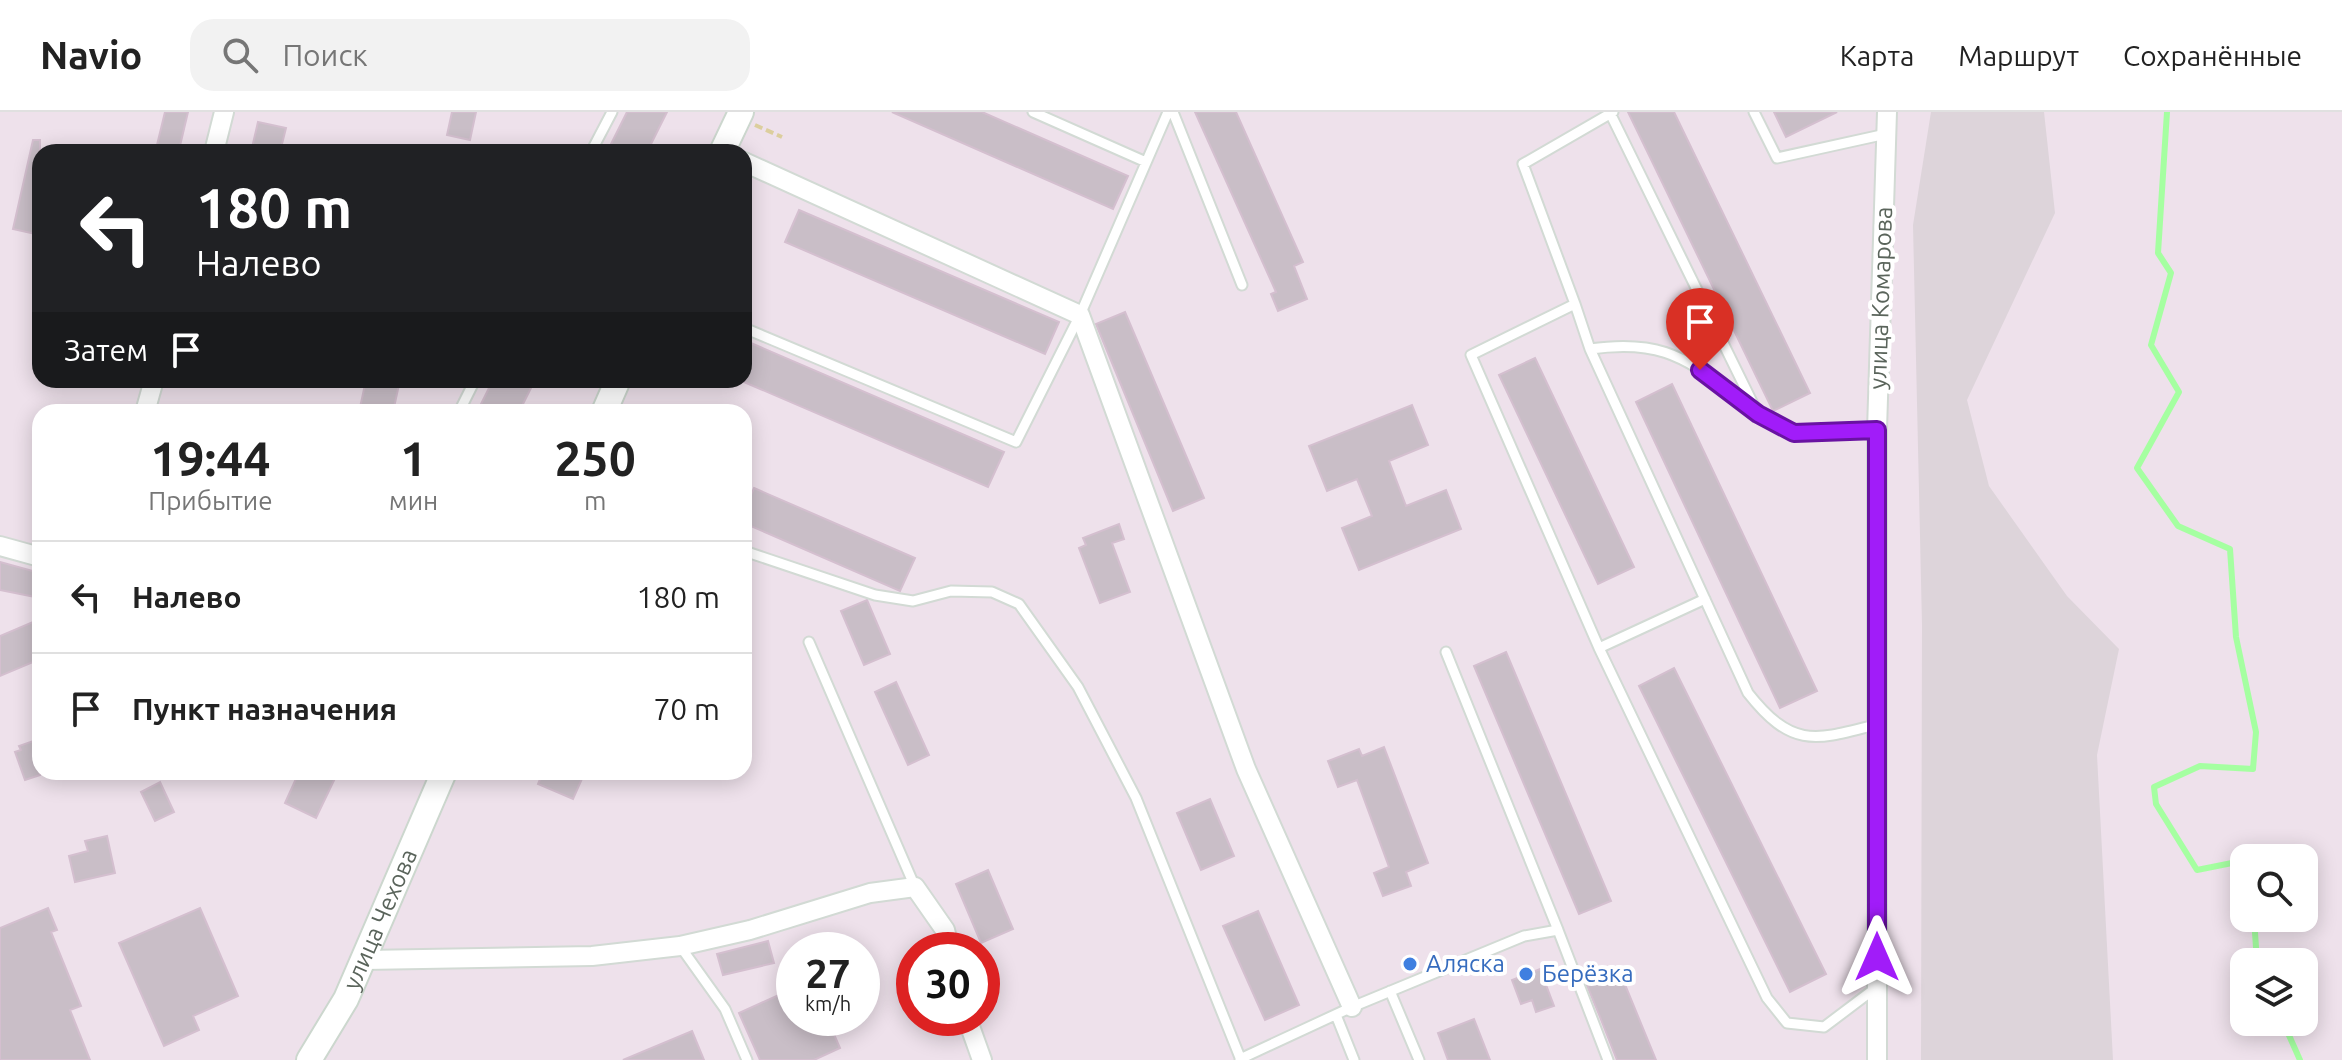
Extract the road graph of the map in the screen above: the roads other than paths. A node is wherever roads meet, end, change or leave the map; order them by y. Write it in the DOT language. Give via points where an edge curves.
graph roads {
  1 [pos="224,112"];
  2 [pos="612,112"];
  3 [pos="741,112"];
  4 [pos="1033,112"];
  5 [pos="1171,112"];
  6 [pos="1754,112"];
  7 [pos="1887,112"];
  8 [pos="1612,113"];
  9 [pos="1886,134"];
  10 [pos="216,144"];
  11 [pos="595,144"];
  12 [pos="726,144"];
  13 [pos="1146,162"];
  14 [pos="752,166"];
  15 [pos="1242,285"];
  16 [pos="1575,304"];
  17 [pos="1080,315"];
  18 [pos="752,331"];
  19 [pos="1590,349"];
  20 [pos="1758,414"];
  21 [pos="1877,430"];
  22 [pos="0,546"];
  23 [pos="752,554"];
  24 [pos="32,555"];
  25 [pos="1705,599"];
  26 [pos="809,642"];
  27 [pos="1599,648"];
  28 [pos="1446,652"];
  29 [pos="1879,724"];
  30 [pos="441,780"];
  31 [pos="915,887"];
  32 [pos="1558,930"];
  33 [pos="946,932"];
  34 [pos="680,946"];
  35 [pos="365,960"];
  36 [pos="1877,987"];
  37 [pos="1390,991"];
  38 [pos="1344,1011"];
  39 [pos="973,1036"];
  40 [pos="1240,1059"];
  41 [pos="309,1060"];
  42 [pos="747,1060"];
  43 [pos="982,1060"];
  44 [pos="1354,1060"];
  45 [pos="1419,1060"];
  46 [pos="1608,1060"];
  47 [pos="1877,1060"];
  1 -- 10 [label="street"];
  2 -- 11 [label="lane"];
  3 -- 12 [label="main road"];
  4 -- 13 [label="lane"];
  5 -- 13 [label="lane"];
  5 -- 15 [label="lane"];
  6 -- 9 [label="lane" via="1777,158"];
  7 -- 9 [label="street, улица Комарова"];
  8 -- 16 [label="lane" via="1523,164"];
  8 -- 20 [label="lane"];
  9 -- 21 [label="street, улица Комарова"];
  13 -- 17 [label="lane"];
  14 -- 17 [label="street"];
  16 -- 19 [label="lane"];
  16 -- 27 [label="lane" via="1471,355"];
  17 -- 18 [label="lane" via="1016,442"];
  17 -- 38 [label="street" via="1246,769"];
  19 -- 20 [label="lane" via="1643,344 1672,355"];
  19 -- 25 [label="lane"];
  20 -- 21 [label="lane" via="1794,433"];
  21 -- 29 [label="street, улица Комарова"];
  22 -- 24 [label="street"];
  23 -- 40 [label="lane" via="875,595 913,601 951,591 992,592 1019,604 1078,687 1136,798"];
  25 -- 27 [label="lane"];
  25 -- 29 [label="lane" via="1748,693 1763,712 1793,733 1819,740"];
  26 -- 31 [label="lane"];
  27 -- 36 [label="lane" via="1767,998 1787,1023 1824,1027"];
  28 -- 32 [label="lane"];
  29 -- 36 [label="street, улица Комарова"];
  30 -- 35 [label="main road, улица Чехова"];
  31 -- 33 [label="street"];
  31 -- 34 [label="street" via="870,893"];
  32 -- 37 [label="lane" via="1524,936"];
  32 -- 46 [label="lane"];
  34 -- 35 [label="street" via="592,956"];
  34 -- 42 [label="lane" via="725,1009"];
  35 -- 41 [label="main road, улица Чехова"];
  36 -- 47 [label="street, улица Комарова"];
  37 -- 38 [label="lane"];
  37 -- 45 [label="lane"];
  38 -- 40 [label="lane"];
  38 -- 44 [label="lane"];
  39 -- 43 [label="street"];
}
